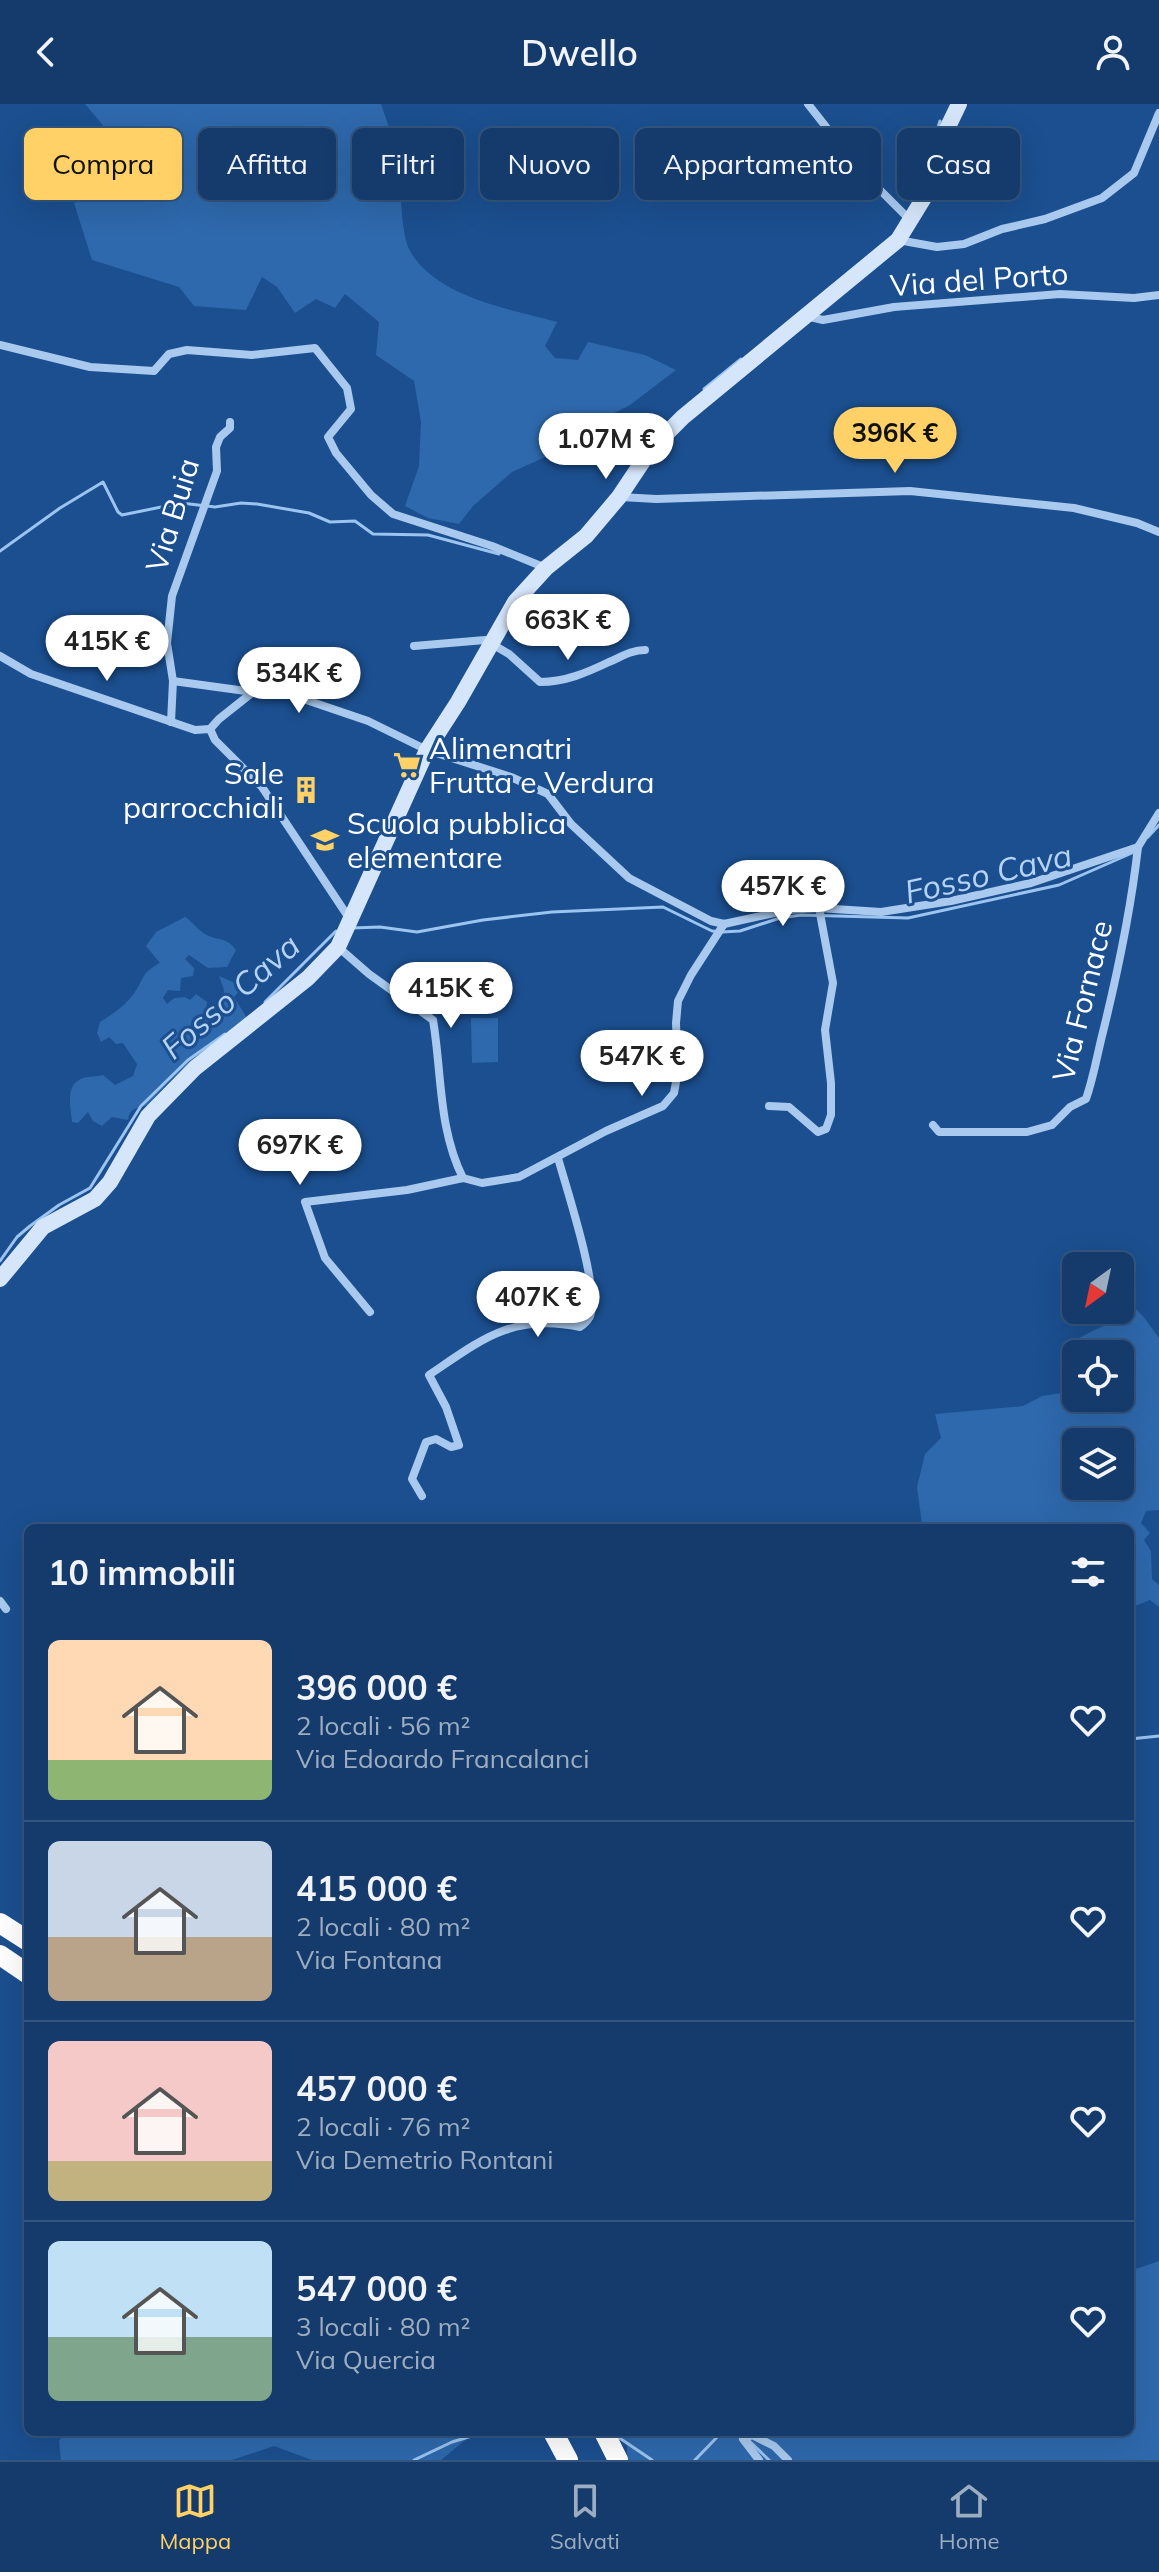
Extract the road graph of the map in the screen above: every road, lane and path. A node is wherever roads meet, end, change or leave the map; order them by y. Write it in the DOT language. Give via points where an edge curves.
graph roads {
  1 [pos="808,104"];
  2 [pos="959,104"];
  3 [pos="1159,113"];
  4 [pos="911,221"];
  5 [pos="898,240"];
  6 [pos="1159,295"];
  7 [pos="804,316"];
  8 [pos="0,345"];
  9 [pos="230,422"];
  10 [pos="619,497"];
  11 [pos="1159,532"];
  12 [pos="546,568"];
  13 [pos="491,641"];
  14 [pos="414,646"];
  15 [pos="645,650"];
  16 [pos="0,656"];
  17 [pos="173,681"];
  18 [pos="253,692"];
  19 [pos="171,722"];
  20 [pos="210,729"];
  21 [pos="427,750"];
  22 [pos="1159,813"];
  23 [pos="1137,849"];
  24 [pos="819,909"];
  25 [pos="723,925"];
  26 [pos="345,931"];
  27 [pos="769,1106"];
  28 [pos="933,1125"];
  29 [pos="558,1158"];
  30 [pos="463,1178"];
  31 [pos="0,1279"];
  32 [pos="370,1312"];
  33 [pos="422,1496"];
  34 [pos="1,1956"];
  35 [pos="24,1971"];
  36 [pos="555,2436"];
  37 [pos="606,2436"];
  38 [pos="568,2460"];
  39 [pos="618,2460"];
  40 [pos="759,2460"];
  41 [pos="788,2460"];
  1 -- 4 [label="street" via="860,170"];
  2 -- 4 [label="street"];
  3 -- 5 [label="street" via="1134,173 1102,198 964,244 937,247"];
  4 -- 5 [label="street"];
  5 -- 7 [label="street"];
  6 -- 7 [label="street, Via del Porto" via="1060,294 894,307 823,320"];
  7 -- 10 [label="street" via="683,417 651,449"];
  8 -- 12 [label="street" via="90,367 154,371 169,354 187,350 252,355 315,348 347,388 351,409 328,437 371,495 393,514"];
  9 -- 17 [label="street, Via Buia" via="216,447 217,471 172,596 167,643"];
  10 -- 11 [label="street" via="910,491 1074,508"];
  10 -- 12 [label="street" via="586,536"];
  12 -- 13 [label="street" via="515,602"];
  13 -- 14 [label="street"];
  13 -- 15 [label="street" via="540,682 580,675"];
  13 -- 21 [label="street"];
  16 -- 19 [label="street" via="31,674"];
  17 -- 18 [label="street"];
  17 -- 19 [label="street, Via Buia"];
  18 -- 20 [label="street"];
  18 -- 21 [label="street" via="271,688 293,695 368,721"];
  19 -- 20 [label="street"];
  20 -- 26 [label="street" via="262,787"];
  21 -- 25 [label="street" via="548,794 571,824 629,878"];
  21 -- 26 [label="street"];
  22 -- 23 [label="street"];
  23 -- 24 [label="street" via="1031,883 951,901 881,912"];
  23 -- 28 [label="street, Via Fornace" via="1117,976 1086,1099 1052,1125 1027,1132 939,1132"];
  24 -- 25 [label="street" via="788,910"];
  24 -- 27 [label="street" via="833,983 825,1030 831,1115 826,1129 818,1132 789,1107"];
  25 -- 29 [label="street" via="678,1001 678,1071 669,1101"];
  26 -- 30 [label="street" via="369,974 433,1020 441,1105 453,1159"];
  26 -- 31 [label="street" via="308,978 195,1068 148,1116 95,1199 43,1227"];
  29 -- 30 [label="street" via="519,1177 482,1183"];
  29 -- 33 [label="street" via="591,1284 591,1313 580,1327 519,1324 429,1375 459,1445 426,1442 412,1479"];
  30 -- 32 [label="street" via="305,1202 325,1258"];
  34 -- 35 [label="highway"];
  36 -- 38 [label="highway"];
  37 -- 39 [label="highway"];
  40 -- 41 [label="street" via="747,2437 774,2446"];
}
